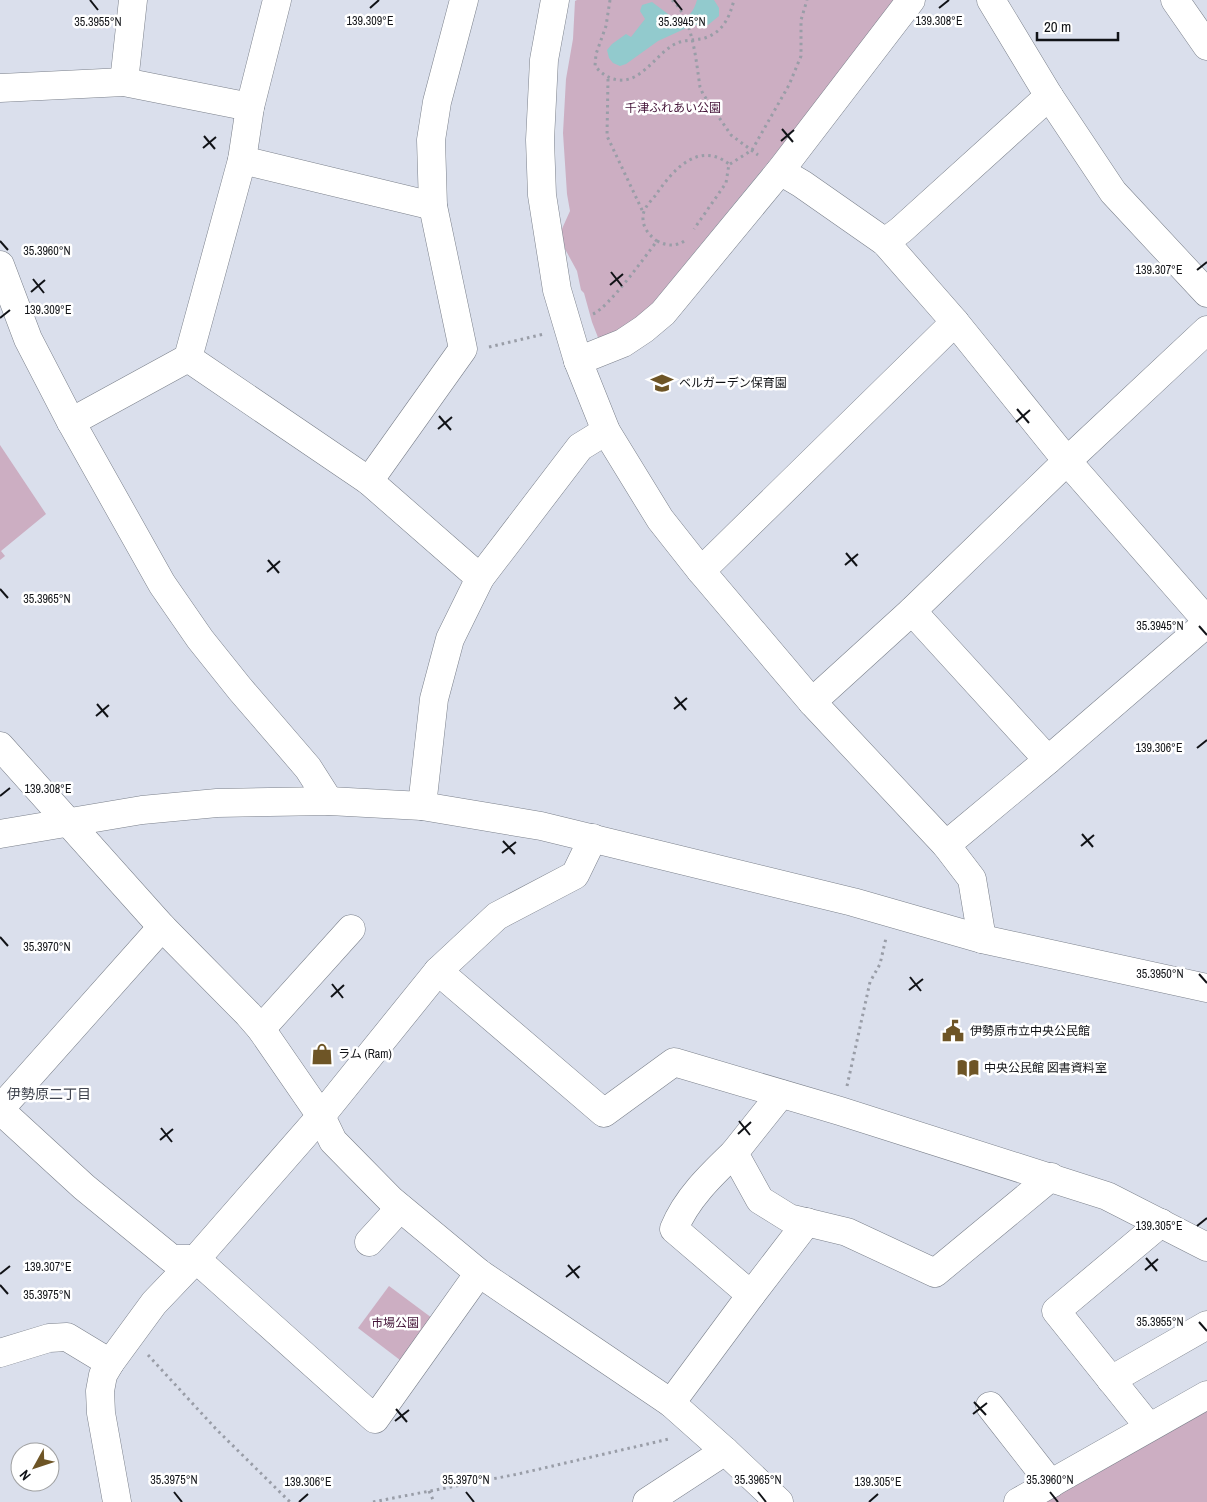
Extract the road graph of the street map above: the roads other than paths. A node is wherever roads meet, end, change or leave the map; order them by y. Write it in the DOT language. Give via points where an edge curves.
graph roads {
  1 [pos="134,0"];
  2 [pos="277,0"];
  3 [pos="464,0"];
  4 [pos="555,0"];
  5 [pos="911,0"];
  6 [pos="991,0"];
  7 [pos="1175,0"];
  8 [pos="1207,46"];
  9 [pos="124,82"];
  10 [pos="0,88"];
  11 [pos="1049,96"];
  12 [pos="250,107"];
  13 [pos="242,160"];
  14 [pos="780,171"];
  15 [pos="433,206"];
  16 [pos="884,242"];
  17 [pos="0,266"];
  18 [pos="1207,293"];
  19 [pos="955,322"];
  20 [pos="1207,330"];
  21 [pos="188,358"];
  22 [pos="578,361"];
  23 [pos="71,422"];
  24 [pos="606,431"];
  25 [pos="1068,460"];
  26 [pos="369,481"];
  27 [pos="701,571"];
  28 [pos="480,578"];
  29 [pos="912,612"];
  30 [pos="1207,622"];
  31 [pos="812,702"];
  32 [pos="0,746"];
  33 [pos="1048,760"];
  34 [pos="329,801"];
  35 [pos="422,806"];
  36 [pos="67,822"];
  37 [pos="0,834"];
  38 [pos="593,838"];
  39 [pos="946,845"];
  40 [pos="162,928"];
  41 [pos="351,929"];
  42 [pos="982,939"];
  43 [pos="438,971"];
  44 [pos="1207,988"];
  45 [pos="261,1029"];
  46 [pos="781,1094"];
  47 [pos="0,1110"];
  48 [pos="321,1116"];
  49 [pos="734,1153"];
  50 [pos="1051,1177"];
  51 [pos="400,1208"];
  52 [pos="808,1222"];
  53 [pos="1161,1223"];
  54 [pos="369,1242"];
  55 [pos="1207,1247"];
  56 [pos="196,1259"];
  57 [pos="479,1273"];
  58 [pos="751,1295"];
  59 [pos="1207,1325"];
  60 [pos="0,1353"];
  61 [pos="110,1363"];
  62 [pos="1111,1380"];
  63 [pos="1207,1395"];
  64 [pos="672,1404"];
  65 [pos="990,1406"];
  66 [pos="1149,1427"];
  67 [pos="725,1451"];
  68 [pos="1051,1484"];
  69 [pos="117,1502"];
  70 [pos="647,1502"];
  71 [pos="778,1502"];
  72 [pos="1018,1502"];
  1 -- 9 [label="street"];
  2 -- 12 [label="street"];
  3 -- 15 [label="street" via="437,102 431,140"];
  4 -- 22 [label="street" via="544,60 540,140 542,195 558,290"];
  5 -- 14 [label="street"];
  6 -- 11 [label="street"];
  7 -- 8 [label="street"];
  9 -- 10 [label="street"];
  9 -- 12 [label="street"];
  11 -- 16 [label="street"];
  11 -- 18 [label="street" via="1113,192"];
  12 -- 13 [label="street"];
  13 -- 15 [label="street"];
  13 -- 21 [label="street"];
  14 -- 16 [label="street"];
  14 -- 22 [label="street" via="663,313 623,343"];
  15 -- 26 [label="street" via="463,349"];
  16 -- 19 [label="street"];
  17 -- 23 [label="street" via="28,340"];
  19 -- 25 [label="street"];
  19 -- 27 [label="street"];
  20 -- 25 [label="street"];
  21 -- 23 [label="street"];
  21 -- 26 [label="street"];
  22 -- 24 [label="street"];
  23 -- 34 [label="street" via="162,584 240,689 308,768"];
  24 -- 27 [label="street" via="660,519"];
  24 -- 28 [label="street" via="580,447"];
  25 -- 29 [label="street"];
  25 -- 30 [label="street"];
  26 -- 28 [label="street"];
  27 -- 31 [label="street"];
  28 -- 35 [label="street" via="450,639 434,699"];
  29 -- 31 [label="street"];
  29 -- 33 [label="street"];
  30 -- 33 [label="street"];
  31 -- 39 [label="street"];
  32 -- 36 [label="street"];
  33 -- 39 [label="street"];
  34 -- 35 [label="street"];
  34 -- 36 [label="street" via="217,803"];
  35 -- 38 [label="street"];
  36 -- 37 [label="street"];
  36 -- 40 [label="street"];
  38 -- 42 [label="street"];
  38 -- 43 [label="street" via="575,875 498,916"];
  39 -- 42 [label="street" via="972,879"];
  40 -- 45 [label="street"];
  40 -- 47 [label="street"];
  41 -- 45 [label="street"];
  42 -- 44 [label="street"];
  43 -- 46 [label="street" via="604,1113 674,1062"];
  43 -- 48 [label="street"];
  45 -- 48 [label="street"];
  46 -- 49 [label="street"];
  46 -- 50 [label="street"];
  47 -- 56 [label="street" via="84,1187 172,1259"];
  48 -- 51 [label="street" via="333,1141"];
  48 -- 56 [label="street"];
  49 -- 52 [label="street" via="760,1200 789,1218"];
  49 -- 58 [label="street" via="704,1183 678,1218 674,1229"];
  50 -- 52 [label="street" via="935,1273 847,1232"];
  50 -- 53 [label="street" via="1107,1196"];
  51 -- 54 [label="street"];
  51 -- 57 [label="street"];
  52 -- 58 [label="street"];
  53 -- 55 [label="street"];
  53 -- 62 [label="street" via="1056,1311"];
  56 -- 57 [label="street" via="375,1420"];
  56 -- 61 [label="street" via="154,1303"];
  57 -- 64 [label="street"];
  58 -- 64 [label="street"];
  59 -- 62 [label="street"];
  60 -- 61 [label="street" via="49,1338 67,1337"];
  61 -- 69 [label="street" via="103,1375 100,1391 101,1413"];
  62 -- 66 [label="street"];
  63 -- 66 [label="street"];
  64 -- 67 [label="street"];
  65 -- 68 [label="street"];
  66 -- 68 [label="street"];
  67 -- 70 [label="street"];
  67 -- 71 [label="street"];
  68 -- 72 [label="street"];
}
